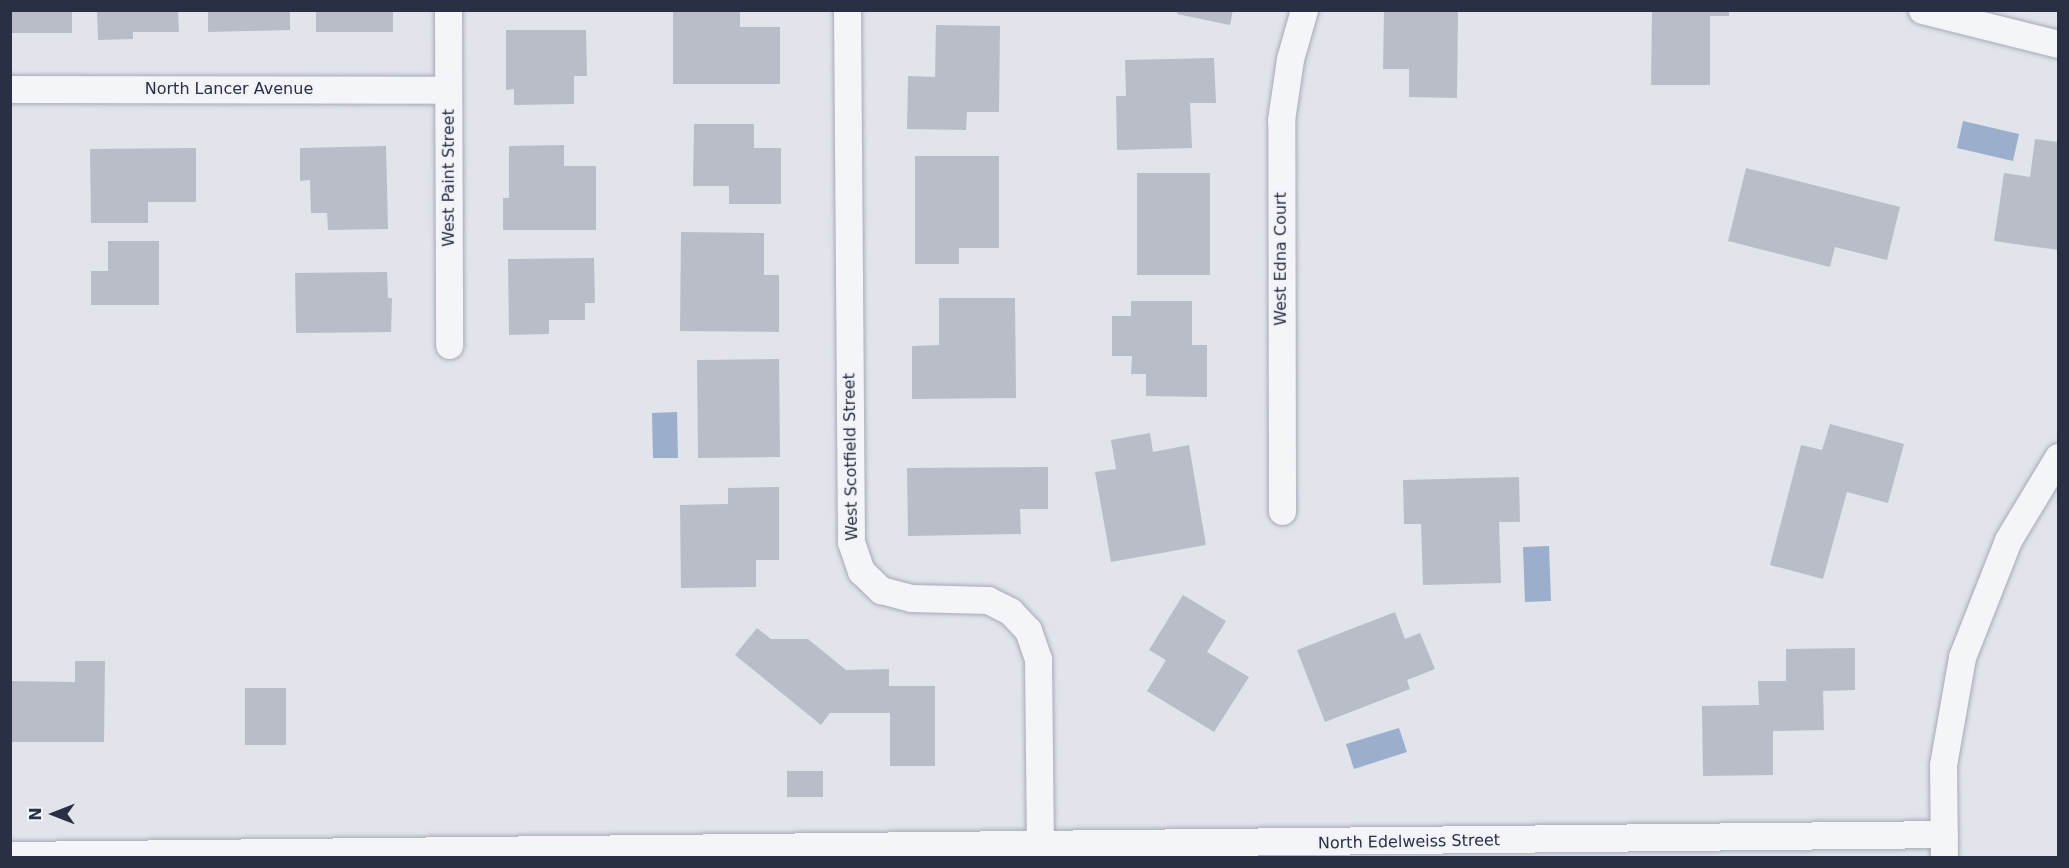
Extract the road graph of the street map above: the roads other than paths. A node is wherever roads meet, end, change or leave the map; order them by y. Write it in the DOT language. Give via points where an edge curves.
graph roads {
  1 [pos="448,10"];
  2 [pos="847,10"];
  3 [pos="1305,10"];
  4 [pos="1922,10"];
  5 [pos="2058,44"];
  6 [pos="10,89"];
  7 [pos="448,90"];
  8 [pos="449,345"];
  9 [pos="2058,457"];
  10 [pos="1282,511"];
  11 [pos="1040,845"];
  12 [pos="1944,846"];
  13 [pos="1143,851"];
  14 [pos="10,855"];
  1 -- 7 [label="street, West Paint Street"];
  2 -- 11 [label="street, West Scotfield Street" via="851,542 861,571 881,590 911,598 988,600 1010,611 1028,630 1038,658"];
  3 -- 10 [label="street, West Edna Court" via="1290,59 1281,120"];
  4 -- 5 [label="street"];
  6 -- 7 [label="street, North Lancer Avenue"];
  7 -- 8 [label="street, West Paint Street"];
  9 -- 12 [label="street" via="2008,540 1962,657 1943,765"];
  11 -- 13 [label="street, North Edelweiss Street"];
  11 -- 14 [label="street, North Edelweiss Street"];
  12 -- 13 [label="street, North Edelweiss Street"];
}
